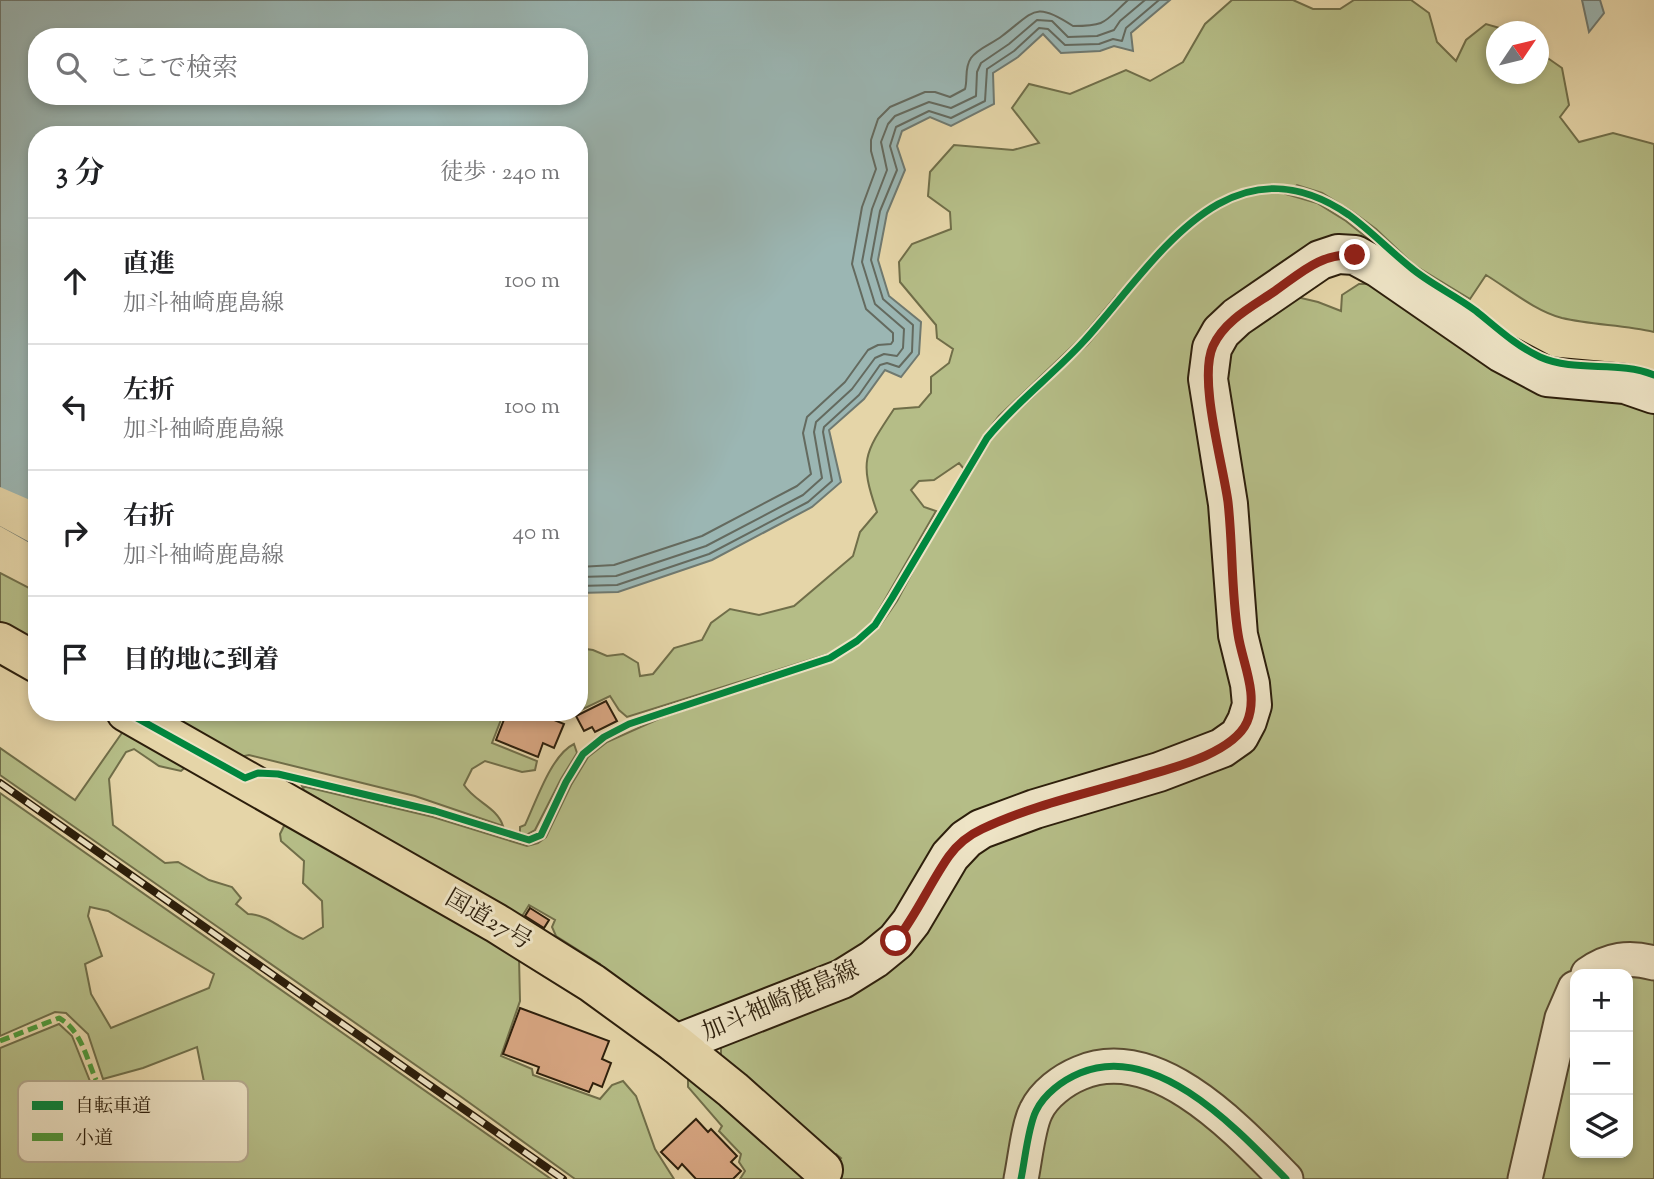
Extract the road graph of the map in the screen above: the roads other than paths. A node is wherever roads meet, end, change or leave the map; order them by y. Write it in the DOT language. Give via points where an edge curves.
graph roads {
  1 [pos="1654,394"];
  2 [pos="0,642"];
  3 [pos="28,658"];
  4 [pos="141,721"];
  5 [pos="1654,963"];
  6 [pos="1596,969"];
  7 [pos="1570,1000"];
  8 [pos="676,1044"];
  9 [pos="823,1170"];
  10 [pos="1021,1179"];
  11 [pos="1286,1179"];
  12 [pos="1525,1179"];
  1 -- 8 [label="main road, 加斗袖崎鹿島線" via="1625,384 1547,377 1502,353 1355,255 1320,260 1237,317 1212,348 1208,379 1228,504 1238,635 1252,705 1238,736 1222,748 1159,772 981,829 950,856 911,922 874,959 842,979"];
  2 -- 3 [label="highway"];
  4 -- 8 [label="highway, 国道27号" via="542,950"];
  5 -- 6 [label="street" via="1628,958"];
  7 -- 12 [label="street"];
  8 -- 9 [label="highway, 国道27号"];
  10 -- 11 [label="street" via="1036,1111 1049,1093 1094,1067 1118,1065 1168,1080 1201,1102"];
}
